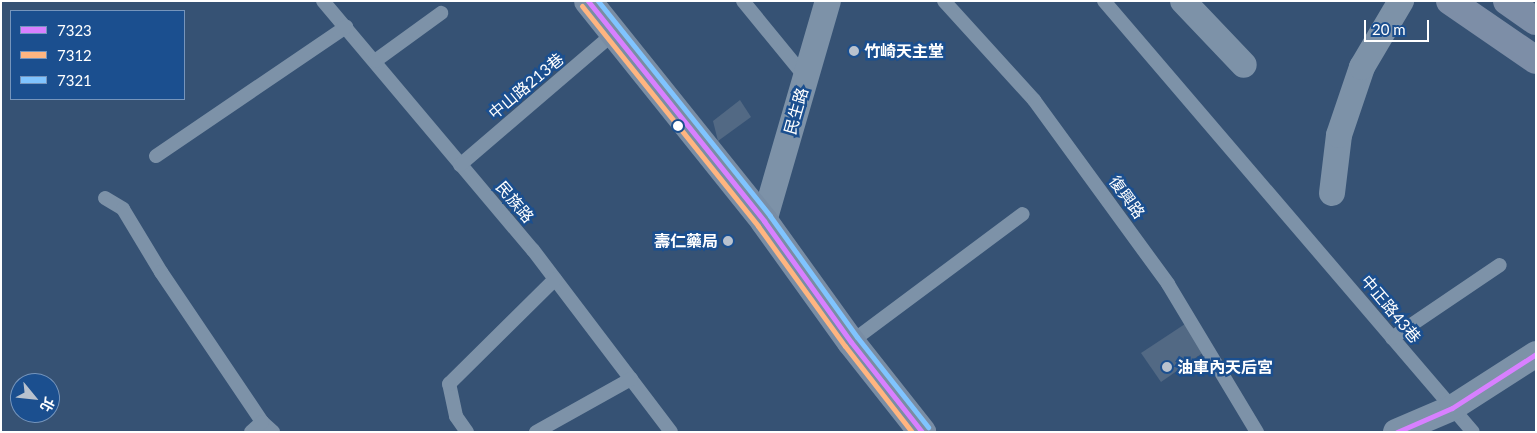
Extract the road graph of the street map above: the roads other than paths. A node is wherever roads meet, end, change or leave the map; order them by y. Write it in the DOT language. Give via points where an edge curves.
graph roads {
  1 [pos="323,1"];
  2 [pos="588,1"];
  3 [pos="743,1"];
  4 [pos="828,1"];
  5 [pos="944,1"];
  6 [pos="1104,1"];
  7 [pos="1183,1"];
  8 [pos="1401,1"];
  9 [pos="1450,1"];
  10 [pos="1508,1"];
  11 [pos="441,13"];
  12 [pos="1536,21"];
  13 [pos="346,27"];
  14 [pos="614,34"];
  15 [pos="1536,60"];
  16 [pos="375,61"];
  17 [pos="1244,65"];
  18 [pos="806,78"];
  19 [pos="156,156"];
  20 [pos="460,165"];
  21 [pos="1332,193"];
  22 [pos="105,198"];
  23 [pos="1023,214"];
  24 [pos="764,221"];
  25 [pos="1500,265"];
  26 [pos="555,279"];
  27 [pos="1392,338"];
  28 [pos="852,342"];
  29 [pos="1536,354"];
  30 [pos="631,379"];
  31 [pos="1452,408"];
  32 [pos="262,422"];
  33 [pos="251,432"];
  34 [pos="273,432"];
  35 [pos="467,432"];
  36 [pos="536,432"];
  37 [pos="671,432"];
  38 [pos="922,432"];
  39 [pos="1257,432"];
  40 [pos="1396,432"];
  41 [pos="1473,432"];
  1 -- 13 [label="lane, 民族路"];
  2 -- 14 [label="street"];
  3 -- 18 [label="lane"];
  4 -- 18 [label="street, 民生路"];
  5 -- 39 [label="lane, 復興路" via="1034,100 1168,284"];
  6 -- 27 [label="lane, 中正路43巷"];
  7 -- 17 [label="street"];
  8 -- 21 [label="street" via="1362,67 1340,135"];
  9 -- 15 [label="main road"];
  10 -- 12 [label="main road"];
  11 -- 16 [label="lane"];
  13 -- 16 [label="lane, 民族路"];
  13 -- 19 [label="lane"];
  14 -- 20 [label="lane, 中山路213巷"];
  14 -- 24 [label="street"];
  16 -- 20 [label="lane, 民族路"];
  18 -- 24 [label="street, 民生路"];
  20 -- 26 [label="lane, 民族路"];
  22 -- 32 [label="lane" via="123,209 161,272"];
  23 -- 28 [label="lane"];
  24 -- 28 [label="street"];
  25 -- 27 [label="lane"];
  26 -- 30 [label="lane, 民族路"];
  26 -- 35 [label="lane" via="449,384 456,416"];
  27 -- 31 [label="lane, 中正路43巷"];
  28 -- 38 [label="street"];
  29 -- 31 [label="street"];
  30 -- 36 [label="lane"];
  30 -- 37 [label="lane, 民族路"];
  31 -- 40 [label="street"];
  31 -- 41 [label="lane, 中正路43巷"];
  32 -- 33 [label="lane"];
  32 -- 34 [label="lane"];
}
